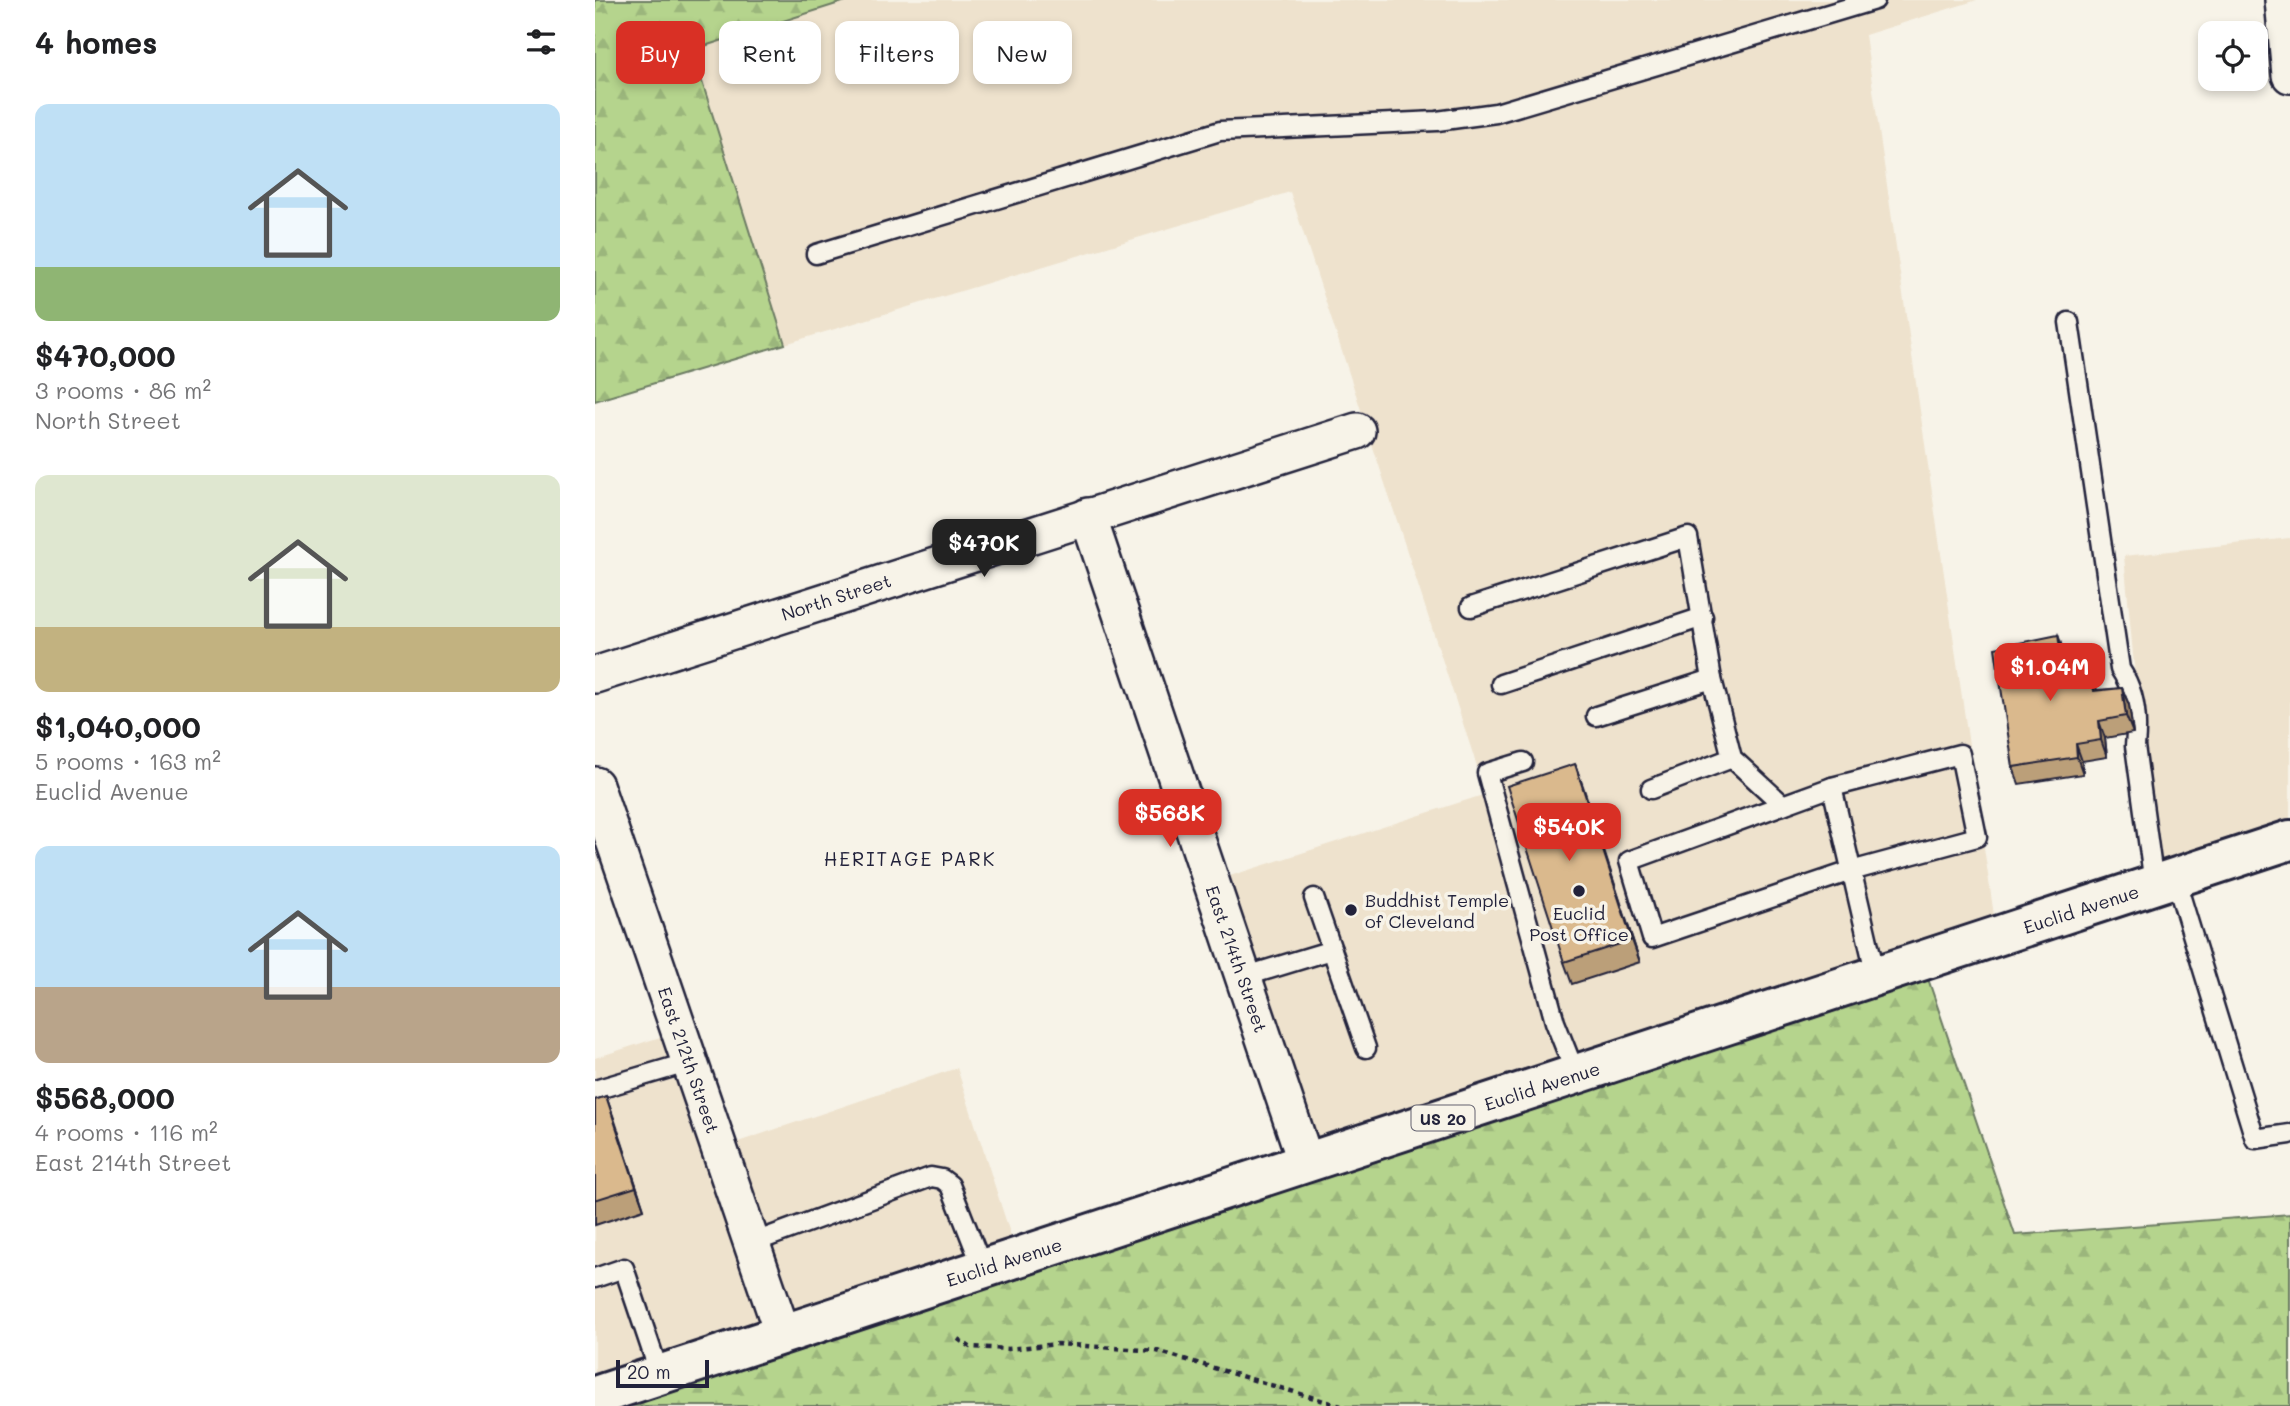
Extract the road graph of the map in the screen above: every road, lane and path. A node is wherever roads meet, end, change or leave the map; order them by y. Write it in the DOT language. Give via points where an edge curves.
graph roads {
  1 [pos="1875,0"];
  2 [pos="2283,0"];
  3 [pos="2290,75"];
  4 [pos="816,254"];
  5 [pos="2069,322"];
  6 [pos="1357,431"];
  7 [pos="1088,516"];
  8 [pos="1471,607"];
  9 [pos="1703,617"];
  10 [pos="595,675"];
  11 [pos="1711,679"];
  12 [pos="1501,684"];
  13 [pos="1597,716"];
  14 [pos="1731,758"];
  15 [pos="1523,762"];
  16 [pos="595,785"];
  17 [pos="1832,787"];
  18 [pos="1651,789"];
  19 [pos="1783,804"];
  20 [pos="2290,840"];
  21 [pos="1851,871"];
  22 [pos="2165,881"];
  23 [pos="1314,898"];
  24 [pos="1332,950"];
  25 [pos="1876,976"];
  26 [pos="1243,977"];
  27 [pos="1366,1048"];
  28 [pos="690,1062"];
  29 [pos="1576,1075"];
  30 [pos="595,1090"];
  31 [pos="2290,1134"];
  32 [pos="1306,1163"];
  33 [pos="752,1243"];
  34 [pos="983,1269"];
  35 [pos="595,1278"];
  36 [pos="783,1335"];
  37 [pos="958,1339"];
  38 [pos="660,1375"];
  39 [pos="595,1396"];
  40 [pos="1341,1406"];
  1 -- 4 [label="lane" via="1496,113 1437,121 1220,131"];
  2 -- 3 [label="street"];
  5 -- 22 [label="lane" via="2120,669 2129,683 2136,746"];
  6 -- 7 [label="street, North Street"];
  7 -- 10 [label="street, North Street"];
  7 -- 26 [label="street, East 214th Street"];
  8 -- 9 [label="lane" via="1688,537"];
  9 -- 11 [label="lane"];
  9 -- 12 [label="lane"];
  11 -- 13 [label="lane"];
  11 -- 14 [label="lane"];
  14 -- 18 [label="lane"];
  14 -- 19 [label="lane"];
  15 -- 29 [label="lane" via="1487,773 1555,1021"];
  16 -- 28 [label="street, East 212th Street"];
  17 -- 19 [label="lane"];
  17 -- 21 [label="lane"];
  17 -- 21 [label="lane" via="1960,754 1977,836"];
  19 -- 21 [label="lane" via="1629,861 1652,938"];
  20 -- 22 [label="main road, Euclid Avenue / US 20"];
  21 -- 25 [label="lane"];
  22 -- 25 [label="main road, Euclid Avenue / US 20"];
  22 -- 31 [label="lane" via="2255,1139"];
  23 -- 24 [label="lane"];
  24 -- 26 [label="lane"];
  24 -- 27 [label="lane"];
  25 -- 29 [label="main road, Euclid Avenue / US 20"];
  26 -- 32 [label="street, East 214th Street"];
  28 -- 30 [label="lane"];
  28 -- 33 [label="street, East 212th Street"];
  29 -- 32 [label="main road, Euclid Avenue / US 20"];
  32 -- 34 [label="main road, Euclid Avenue / US 20"];
  33 -- 34 [label="lane" via="932,1177 950,1185"];
  33 -- 36 [label="street, East 212th Street"];
  34 -- 36 [label="main road, Euclid Avenue / US 20"];
  35 -- 38 [label="lane" via="624,1268"];
  36 -- 38 [label="main road, Euclid Avenue / US 20"];
  37 -- 40 [label="path" via="969,1347 982,1348 1058,1344 1157,1351"];
  38 -- 39 [label="main road, Euclid Avenue / US 20"];
}
